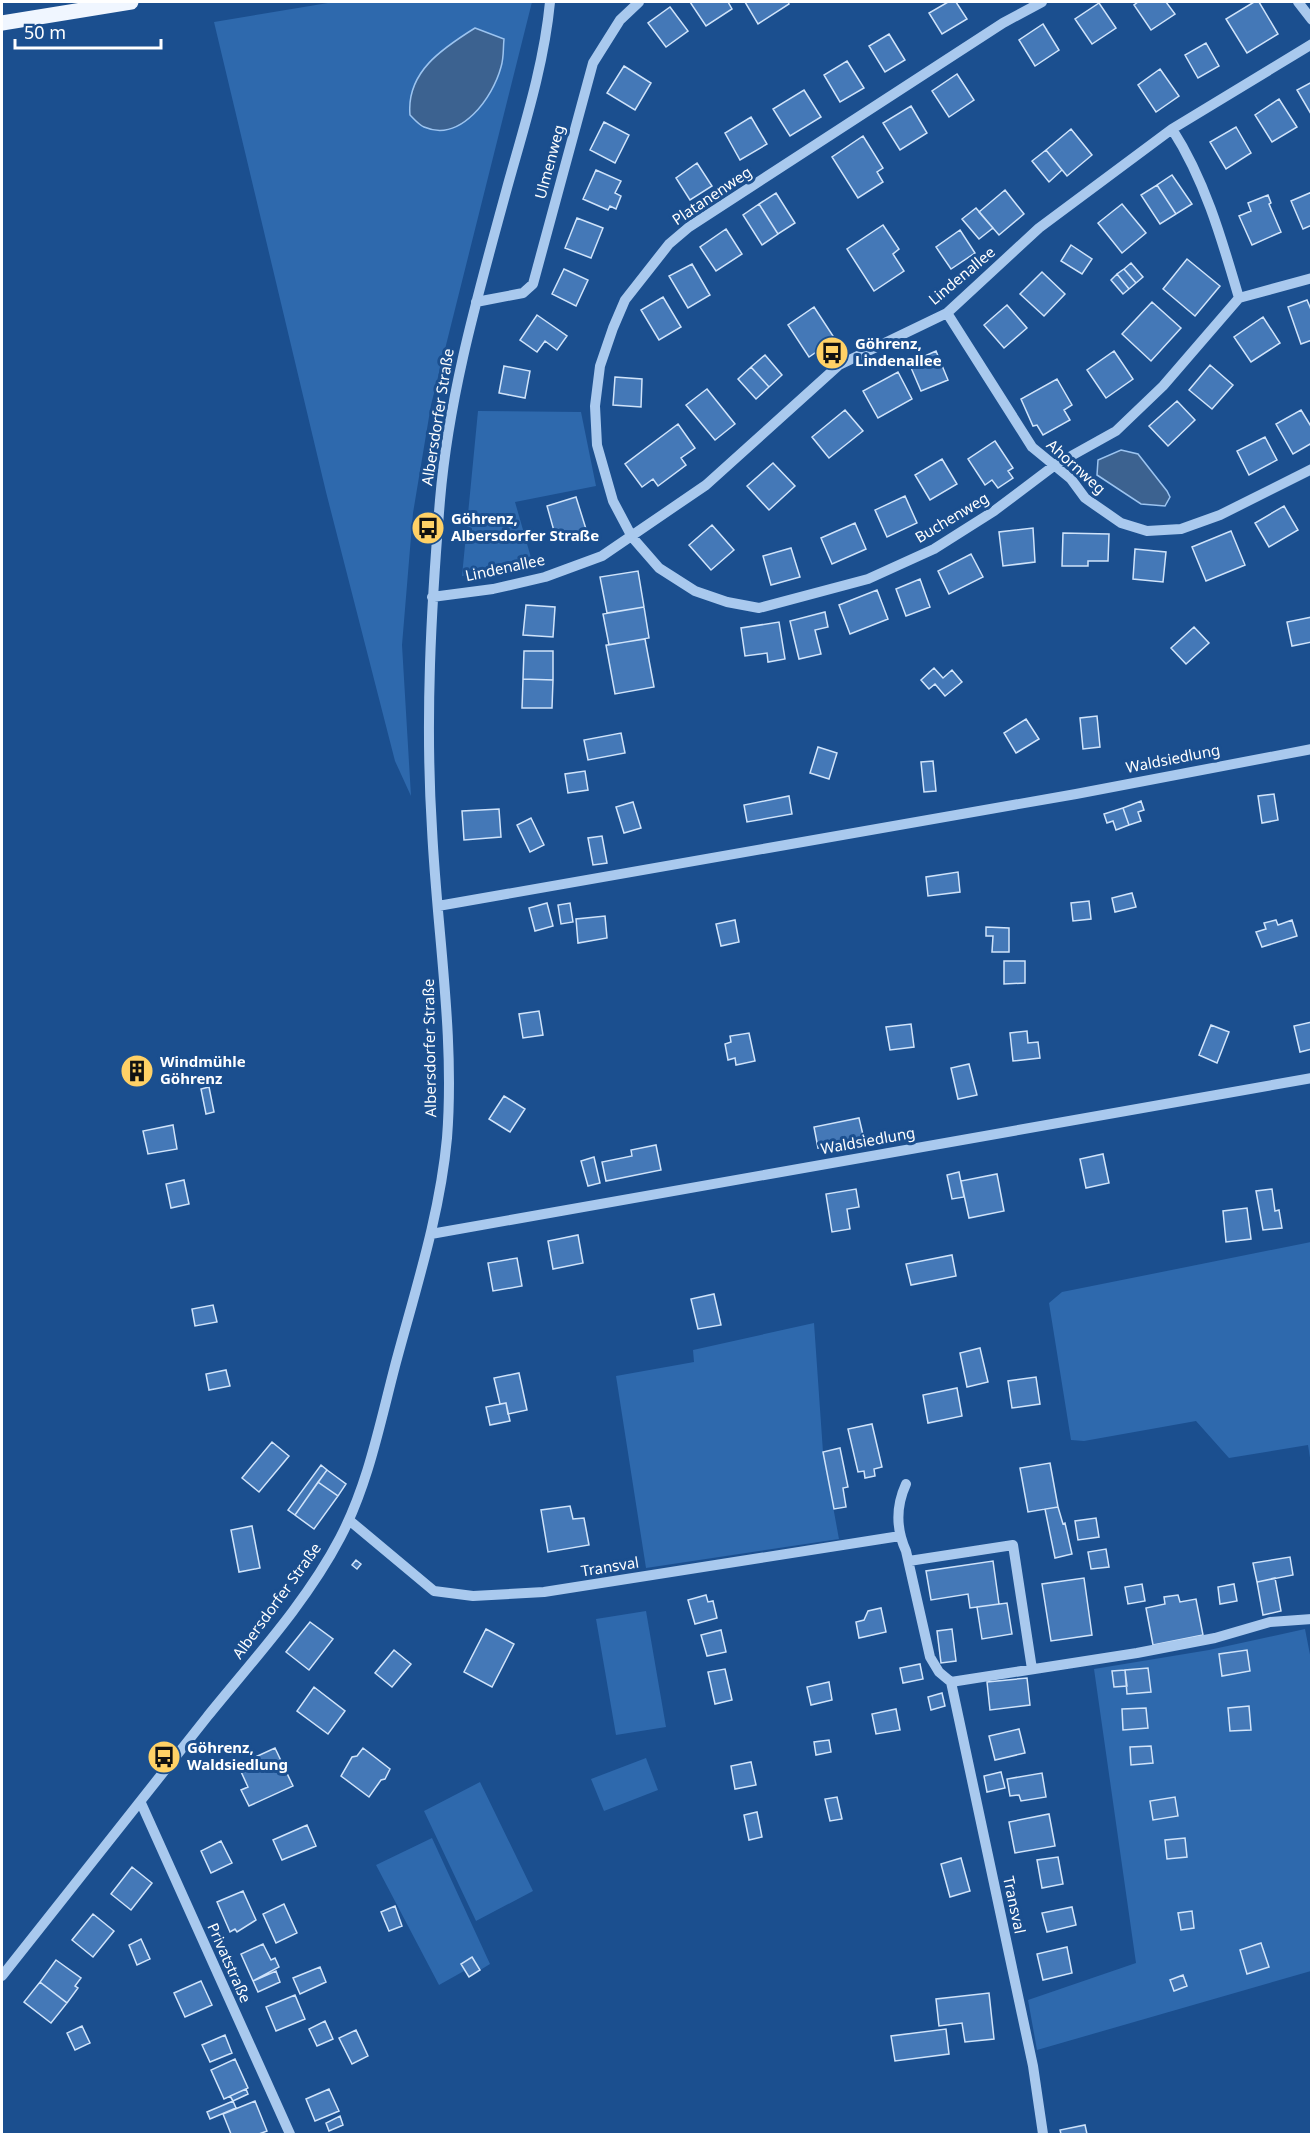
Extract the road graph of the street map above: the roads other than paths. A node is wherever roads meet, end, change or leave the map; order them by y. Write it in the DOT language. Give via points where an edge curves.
graph roads {
  1 [pos="131,2"];
  2 [pos="550,2"];
  3 [pos="639,2"];
  4 [pos="1042,2"];
  5 [pos="1298,2"];
  6 [pos="1311,20"];
  7 [pos="2,23"];
  8 [pos="1311,44"];
  9 [pos="1172,129"];
  10 [pos="1311,278"];
  11 [pos="1239,298"];
  12 [pos="476,302"];
  13 [pos="947,313"];
  14 [pos="1055,465"];
  15 [pos="1311,469"];
  16 [pos="632,537"];
  17 [pos="432,597"];
  18 [pos="1311,749"];
  19 [pos="438,906"];
  20 [pos="1311,1078"];
  21 [pos="430,1234"];
  22 [pos="906,1484"];
  23 [pos="349,1520"];
  24 [pos="900,1536"];
  25 [pos="909,1561"];
  26 [pos="1311,1619"];
  27 [pos="1032,1670"];
  28 [pos="951,1682"];
  29 [pos="141,1803"];
  30 [pos="2,1976"];
  31 [pos="290,2134"];
  32 [pos="1043,2134"];
  1 -- 7 [label="main road"];
  2 -- 12 [label="street, Albersdorfer Straße" via="525,123"];
  3 -- 12 [label="street, Ulmenweg" via="620,20 593,63 533,284 523,293"];
  4 -- 16 [label="street, Platanenweg" via="1003,23 689,226 669,244 625,300 606,345 595,406 597,445 613,501"];
  5 -- 6 [label="street"];
  8 -- 9 [label="street, Lindenallee"];
  9 -- 11 [label="street" via="1215,217"];
  9 -- 13 [label="street, Lindenallee" via="1040,228"];
  10 -- 11 [label="street"];
  11 -- 14 [label="street, Buchenweg" via="1163,386 1116,430"];
  12 -- 17 [label="street, Albersdorfer Straße" via="453,403"];
  13 -- 14 [label="street, Ahornweg" via="1032,447"];
  13 -- 16 [label="street, Lindenallee" via="839,365 706,485"];
  14 -- 15 [label="street, Ahornweg" via="1085,498 1121,523 1147,531 1181,529 1221,515"];
  14 -- 16 [label="street, Buchenweg" via="994,511 934,549 868,579 759,608 695,591 659,568"];
  16 -- 17 [label="street, Lindenallee" via="602,556 545,577"];
  17 -- 19 [label="street, Albersdorfer Straße" via="428,758"];
  18 -- 19 [label="street, Waldsiedlung"];
  19 -- 21 [label="street, Albersdorfer Straße" via="449,1070 447,1138"];
  20 -- 21 [label="street, Waldsiedlung"];
  21 -- 23 [label="street, Albersdorfer Straße"];
  22 -- 24 [label="street, Transval" via="899,1500"];
  23 -- 24 [label="street, Transval" via="434,1591 473,1596 544,1592"];
  23 -- 29 [label="street, Albersdorfer Straße" via="306,1592"];
  24 -- 25 [label="street, Transval"];
  25 -- 27 [label="street" via="1012,1545"];
  25 -- 28 [label="street, Transval" via="930,1657"];
  26 -- 27 [label="street" via="1270,1622 1215,1638"];
  27 -- 28 [label="street"];
  28 -- 32 [label="street, Transval" via="1033,2066"];
  29 -- 30 [label="street, Albersdorfer Straße"];
  29 -- 31 [label="street, Privatstraße"];
}
